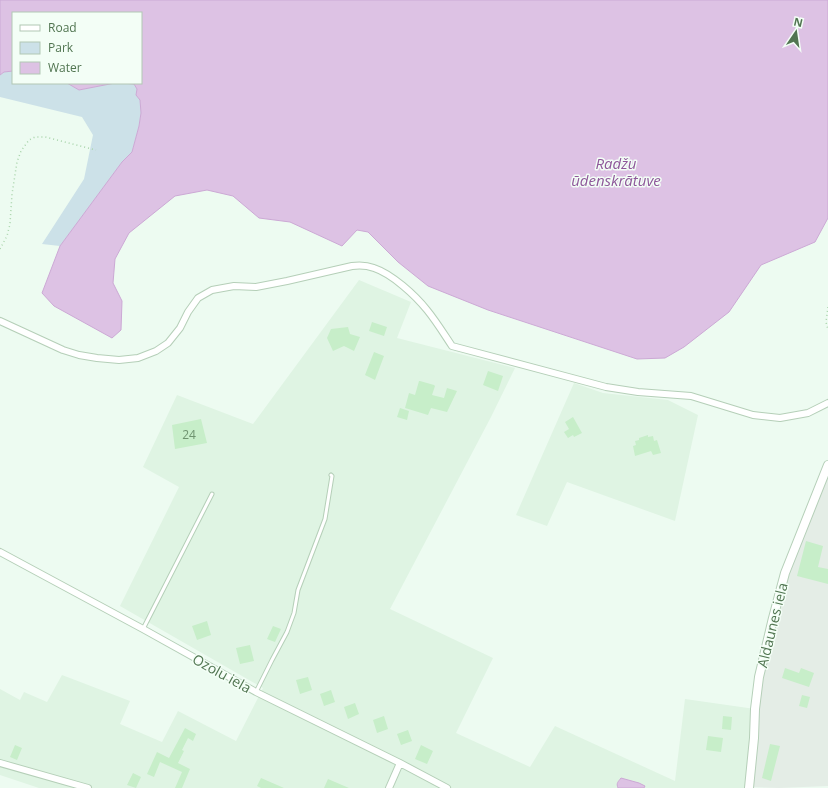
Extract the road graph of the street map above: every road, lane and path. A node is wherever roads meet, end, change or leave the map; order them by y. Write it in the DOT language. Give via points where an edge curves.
graph roads {
  1 [pos="96,150"];
  2 [pos="0,249"];
  3 [pos="828,307"];
  4 [pos="0,320"];
  5 [pos="828,330"];
  6 [pos="828,404"];
  7 [pos="827,467"];
  8 [pos="331,475"];
  9 [pos="212,494"];
  10 [pos="0,552"];
  11 [pos="143,629"];
  12 [pos="256,692"];
  13 [pos="0,763"];
  14 [pos="400,763"];
  15 [pos="88,788"];
  16 [pos="389,788"];
  17 [pos="447,788"];
  18 [pos="749,788"];
  1 -- 2 [label="path" via="45,137 29,140 17,162 10,224"];
  3 -- 5 [label="path"];
  4 -- 6 [label="street" via="79,355 119,360 138,358 168,343 198,298 212,290 234,286 256,287 362,265 384,272 409,291 427,309 452,346 606,387 691,396 753,415 780,418 808,413"];
  7 -- 18 [label="street, Aldaunes iela" via="785,573 773,618 759,677"];
  8 -- 12 [label="lane" via="325,519 298,590 292,621"];
  9 -- 11 [label="lane"];
  10 -- 11 [label="street, Ozolu iela"];
  11 -- 12 [label="street, Ozolu iela"];
  12 -- 14 [label="street, Ozolu iela"];
  13 -- 15 [label="street"];
  14 -- 16 [label="street"];
  14 -- 17 [label="street, Ozolu iela"];
}
